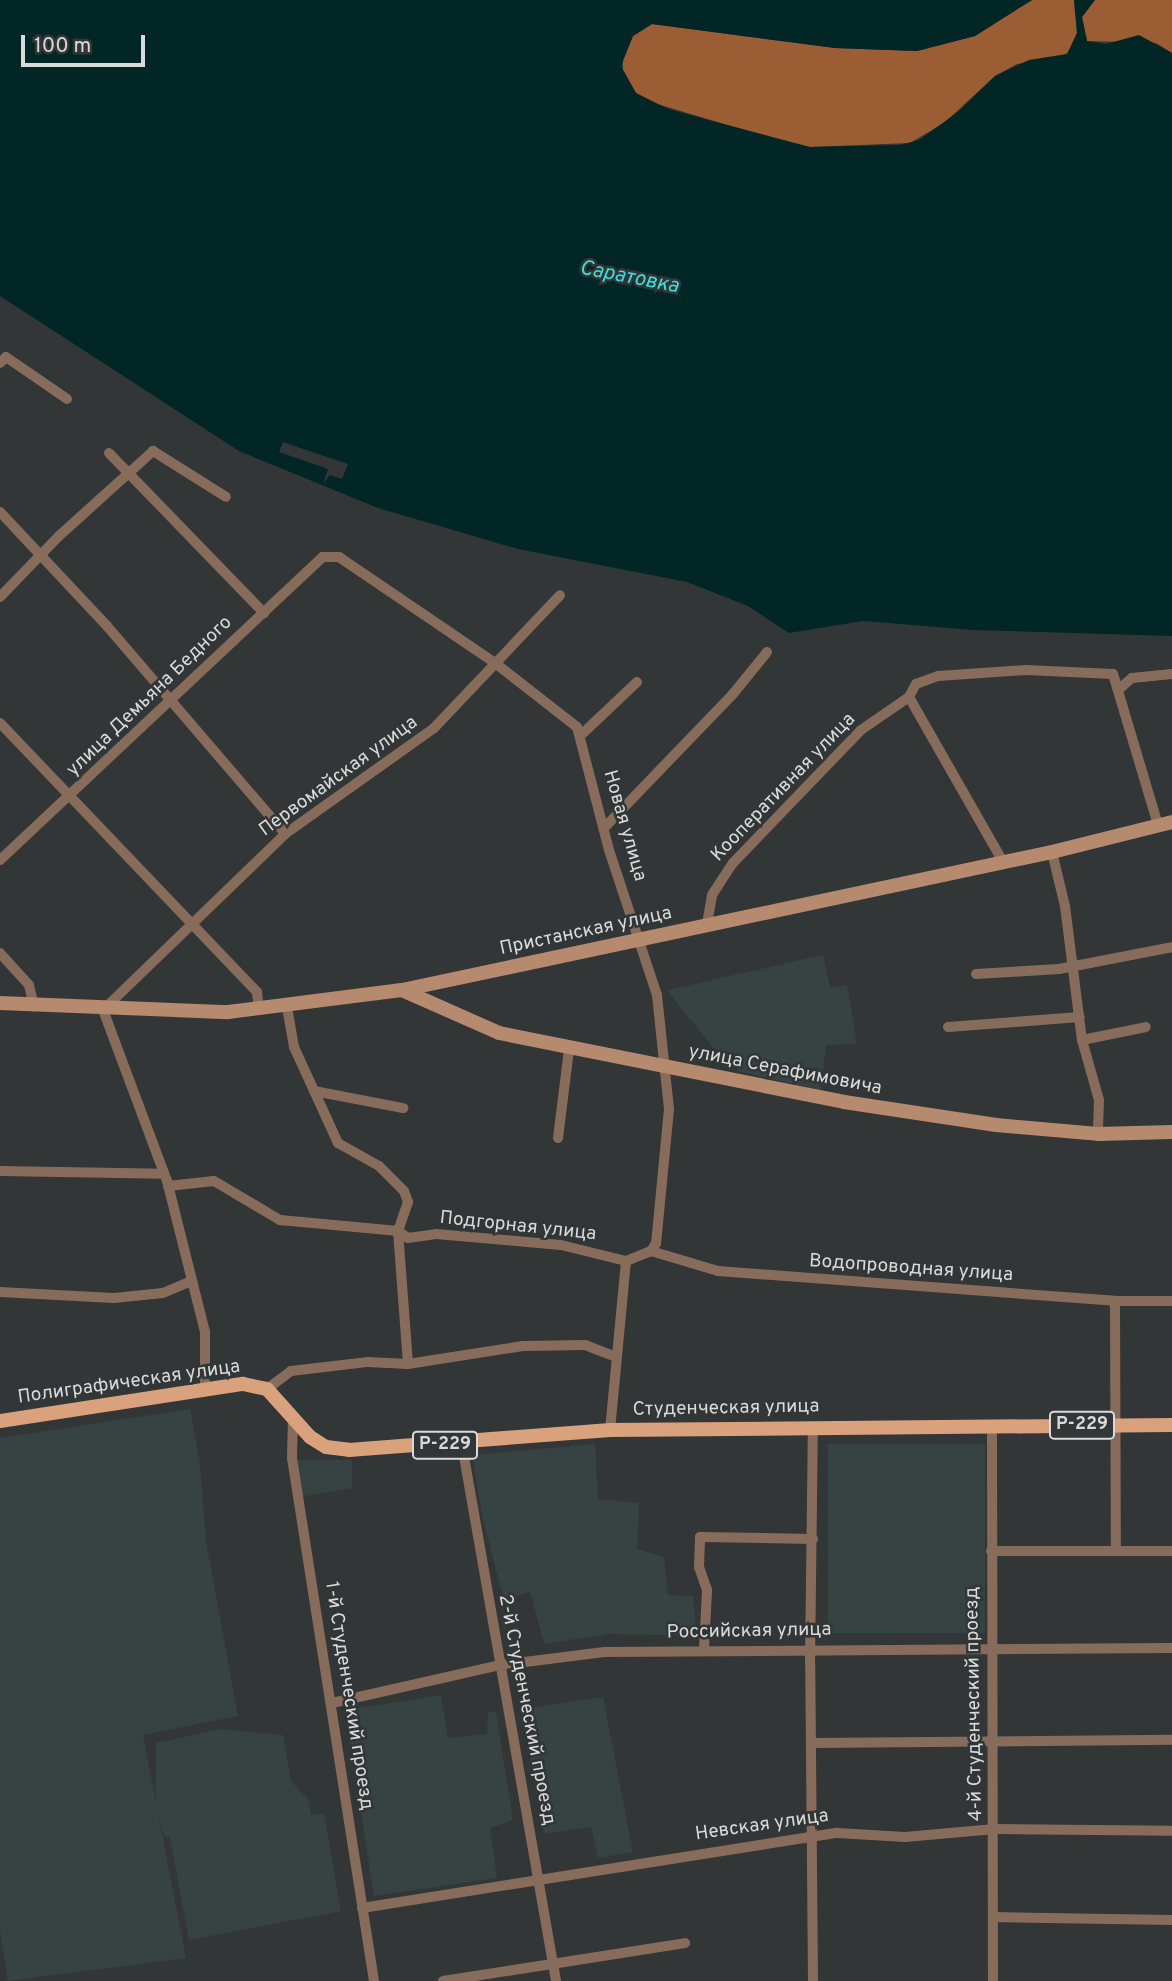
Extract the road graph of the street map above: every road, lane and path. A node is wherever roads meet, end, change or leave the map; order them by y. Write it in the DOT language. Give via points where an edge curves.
graph roads {
  1 [pos="3,360"];
  2 [pos="67,399"];
  3 [pos="109,453"];
  4 [pos="128,474"];
  5 [pos="226,497"];
  6 [pos="0,512"];
  7 [pos="41,555"];
  8 [pos="323,556"];
  9 [pos="560,595"];
  10 [pos="0,597"];
  11 [pos="264,613"];
  12 [pos="767,652"];
  13 [pos="495,663"];
  14 [pos="1172,674"];
  15 [pos="637,682"];
  16 [pos="1118,690"];
  17 [pos="909,697"];
  18 [pos="172,700"];
  19 [pos="0,723"];
  20 [pos="581,735"];
  21 [pos="71,798"];
  22 [pos="1165,824"];
  23 [pos="605,827"];
  24 [pos="285,834"];
  25 [pos="1052,852"];
  26 [pos="0,860"];
  27 [pos="1003,862"];
  28 [pos="189,923"];
  29 [pos="707,924"];
  30 [pos="642,941"];
  31 [pos="1172,947"];
  32 [pos="0,953"];
  33 [pos="1073,966"];
  34 [pos="976,974"];
  35 [pos="402,990"];
  36 [pos="0,1003"];
  37 [pos="34,1006"];
  38 [pos="287,1007"];
  39 [pos="103,1010"];
  40 [pos="259,1010"];
  41 [pos="1080,1017"];
  42 [pos="948,1027"];
  43 [pos="1146,1027"];
  44 [pos="1082,1040"];
  45 [pos="569,1050"];
  46 [pos="667,1068"];
  47 [pos="314,1091"];
  48 [pos="403,1108"];
  49 [pos="1172,1132"];
  50 [pos="1098,1134"];
  51 [pos="558,1138"];
  52 [pos="0,1171"];
  53 [pos="164,1174"];
  54 [pos="168,1186"];
  55 [pos="398,1231"];
  56 [pos="651,1251"];
  57 [pos="626,1261"];
  58 [pos="189,1282"];
  59 [pos="0,1292"];
  60 [pos="1115,1301"];
  61 [pos="1172,1301"];
  62 [pos="614,1356"];
  63 [pos="408,1364"];
  64 [pos="267,1389"];
  65 [pos="205,1390"];
  66 [pos="293,1416"];
  67 [pos="0,1421"];
  68 [pos="1115,1425"];
  69 [pos="1172,1425"];
  70 [pos="992,1426"];
  71 [pos="813,1427"];
  72 [pos="610,1430"];
  73 [pos="462,1445"];
  74 [pos="813,1539"];
  75 [pos="991,1551"];
  76 [pos="1172,1551"];
  77 [pos="1116,1552"];
  78 [pos="813,1648"];
  79 [pos="1172,1648"];
  80 [pos="704,1650"];
  81 [pos="991,1651"];
  82 [pos="501,1665"];
  83 [pos="332,1703"];
  84 [pos="1172,1741"];
  85 [pos="991,1742"];
  86 [pos="812,1743"];
  87 [pos="995,1829"];
  88 [pos="1172,1831"];
  89 [pos="811,1838"];
  90 [pos="539,1877"];
  91 [pos="362,1908"];
  92 [pos="994,1917"];
  93 [pos="1172,1920"];
  94 [pos="685,1942"];
  95 [pos="554,1964"];
  96 [pos="374,1981"];
  97 [pos="443,1981"];
  98 [pos="556,1981"];
  99 [pos="813,1981"];
  100 [pos="993,1981"];
  1 -- 2 [label="street"];
  3 -- 4 [label="street"];
  4 -- 5 [label="street" via="153,451"];
  4 -- 7 [label="street"];
  4 -- 11 [label="street"];
  6 -- 7 [label="street"];
  7 -- 10 [label="street"];
  7 -- 18 [label="street"];
  8 -- 11 [label="street, улица Демьяна Бедного"];
  8 -- 13 [label="street, Новая улица" via="339,557"];
  9 -- 13 [label="street, Первомайская улица"];
  11 -- 18 [label="street, улица Демьяна Бедного"];
  12 -- 23 [label="street" via="733,694"];
  13 -- 20 [label="street, Новая улица" via="569,719"];
  13 -- 24 [label="street, Первомайская улица" via="434,728"];
  14 -- 16 [label="street" via="1132,678"];
  15 -- 20 [label="street"];
  16 -- 17 [label="street, Кооперативная улица" via="1113,674 1026,670 939,676 916,684"];
  16 -- 22 [label="street"];
  17 -- 27 [label="street"];
  17 -- 29 [label="street, Кооперативная улица" via="861,730 733,863 712,895"];
  18 -- 21 [label="street, улица Демьяна Бедного"];
  18 -- 24 [label="street"];
  19 -- 21 [label="street"];
  20 -- 23 [label="street, Новая улица"];
  21 -- 26 [label="street, улица Демьяна Бедного"];
  21 -- 28 [label="street"];
  22 -- 25 [label="street, Пристанская улица"];
  23 -- 30 [label="street, Новая улица"];
  24 -- 28 [label="street, Первомайская улица"];
  25 -- 27 [label="street, Пристанская улица"];
  25 -- 33 [label="street"];
  27 -- 29 [label="street, Пристанская улица"];
  28 -- 39 [label="street, Первомайская улица"];
  28 -- 40 [label="street" via="257,992"];
  29 -- 30 [label="street, Пристанская улица"];
  30 -- 35 [label="street, Пристанская улица"];
  30 -- 46 [label="street, Новая улица" via="657,995"];
  31 -- 33 [label="street"];
  32 -- 37 [label="street" via="29,985"];
  33 -- 34 [label="street"];
  33 -- 41 [label="street"];
  35 -- 38 [label="street, Пристанская улица"];
  35 -- 45 [label="street, улица Серафимовича" via="499,1033"];
  36 -- 37 [label="street, Пристанская улица"];
  37 -- 39 [label="street, Пристанская улица"];
  38 -- 40 [label="street, Пристанская улица"];
  38 -- 47 [label="street" via="295,1047"];
  39 -- 40 [label="street, Пристанская улица"];
  39 -- 53 [label="street"];
  41 -- 42 [label="street"];
  41 -- 44 [label="street"];
  43 -- 44 [label="street"];
  44 -- 50 [label="street" via="1100,1100"];
  45 -- 46 [label="street, улица Серафимовича"];
  45 -- 51 [label="street"];
  46 -- 50 [label="street, улица Серафимовича" via="920,1115"];
  46 -- 56 [label="street, Новая улица" via="666,1176"];
  47 -- 48 [label="street"];
  47 -- 55 [label="street" via="338,1143 379,1166 404,1191 408,1202"];
  49 -- 50 [label="street, улица Серафимовича"];
  52 -- 53 [label="street"];
  53 -- 54 [label="street"];
  54 -- 55 [label="street, Подгорная улица" via="215,1181 280,1220"];
  54 -- 58 [label="street"];
  55 -- 57 [label="street, Подгорная улица" via="408,1238 436,1234 561,1245"];
  55 -- 63 [label="street"];
  56 -- 57 [label="street"];
  56 -- 60 [label="street, Водопроводная улица" via="718,1271"];
  57 -- 62 [label="street"];
  58 -- 59 [label="street" via="163,1293 114,1298"];
  58 -- 65 [label="street" via="205,1332"];
  60 -- 61 [label="street, Водопроводная улица"];
  60 -- 68 [label="street"];
  62 -- 63 [label="street" via="585,1346 523,1346"];
  62 -- 72 [label="street"];
  63 -- 64 [label="street" via="368,1362 291,1371"];
  64 -- 65 [label="main road, Полиграфическая улица" via="243,1384"];
  64 -- 66 [label="main road, Полиграфическая улица / Р-229"];
  65 -- 67 [label="main road, Полиграфическая улица"];
  66 -- 73 [label="main road, Студенческая улица / Р-229" via="310,1437 326,1447"];
  66 -- 83 [label="street, 1-й Студенческий проезд" via="292,1458"];
  68 -- 69 [label="main road, Студенческая улица / Р-229"];
  68 -- 70 [label="main road, Студенческая улица / Р-229"];
  68 -- 77 [label="street"];
  70 -- 71 [label="main road, Студенческая улица / Р-229"];
  70 -- 75 [label="street, 4-й Студенческий проезд"];
  71 -- 72 [label="main road, Студенческая улица / Р-229"];
  71 -- 74 [label="street"];
  72 -- 73 [label="main road, Студенческая улица / Р-229"];
  73 -- 82 [label="street, 2-й Студенческий проезд"];
  74 -- 78 [label="street"];
  74 -- 80 [label="street" via="700,1537 699,1567 707,1590"];
  75 -- 77 [label="street"];
  75 -- 81 [label="street, 4-й Студенческий проезд"];
  76 -- 77 [label="street"];
  78 -- 80 [label="street, Российская улица"];
  78 -- 81 [label="street, Российская улица"];
  78 -- 86 [label="street"];
  79 -- 81 [label="street, Российская улица"];
  80 -- 82 [label="street, Российская улица" via="604,1652"];
  81 -- 85 [label="street, 4-й Студенческий проезд"];
  82 -- 83 [label="street, Российская улица"];
  82 -- 90 [label="street, 2-й Студенческий проезд"];
  83 -- 91 [label="street, 1-й Студенческий проезд"];
  84 -- 85 [label="street"];
  85 -- 86 [label="street"];
  85 -- 87 [label="street, 4-й Студенческий проезд"];
  86 -- 89 [label="street"];
  87 -- 88 [label="street, Невская улица"];
  87 -- 89 [label="street, Невская улица" via="905,1837 837,1833"];
  87 -- 92 [label="street, 4-й Студенческий проезд"];
  89 -- 90 [label="street, Невская улица"];
  89 -- 99 [label="street"];
  90 -- 91 [label="street, Невская улица"];
  90 -- 95 [label="street, 2-й Студенческий проезд"];
  91 -- 96 [label="street, 1-й Студенческий проезд"];
  92 -- 93 [label="street"];
  92 -- 100 [label="street, 4-й Студенческий проезд"];
  94 -- 95 [label="street"];
  95 -- 97 [label="street"];
  95 -- 98 [label="street, 2-й Студенческий проезд"];
}
